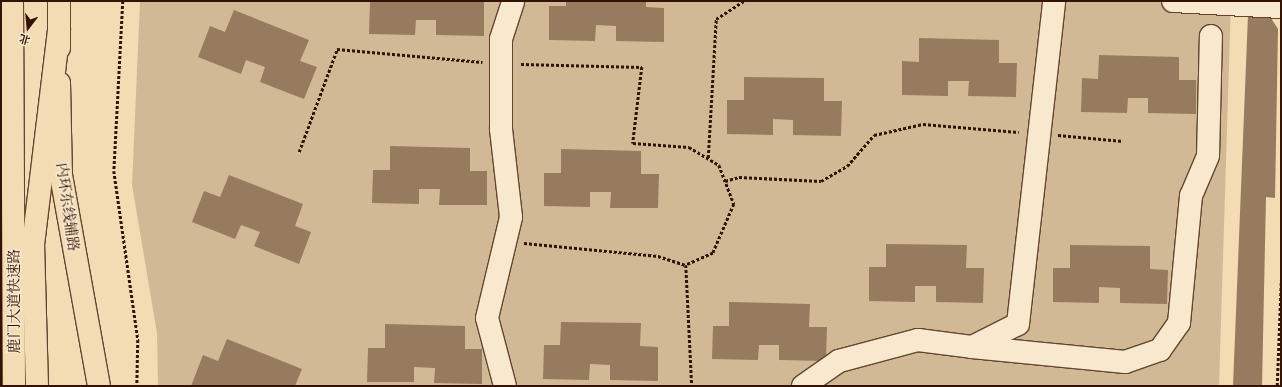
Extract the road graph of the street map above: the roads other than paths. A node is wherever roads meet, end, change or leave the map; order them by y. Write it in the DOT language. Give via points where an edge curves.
graph roads {
  1 [pos="12,1"];
  2 [pos="59,1"];
  3 [pos="513,1"];
  4 [pos="1054,1"];
  5 [pos="1173,1"];
  6 [pos="1281,7"];
  7 [pos="58,30"];
  8 [pos="1211,36"];
  9 [pos="1018,324"];
  10 [pos="972,347"];
  11 [pos="1045,354"];
  12 [pos="14,386"];
  13 [pos="37,386"];
  14 [pos="99,386"];
  15 [pos="504,386"];
  16 [pos="803,386"];
  1 -- 12 [label="main road, 鹿门大道快速路"];
  2 -- 7 [label="main road, 内环东线辅路"];
  3 -- 15 [label="street" via="501,39 501,129 511,217 487,318"];
  4 -- 9 [label="street"];
  5 -- 6 [label="street"];
  7 -- 13 [label="main road" via="33,245"];
  7 -- 14 [label="main road, 内环东线辅路" via="61,175"];
  8 -- 11 [label="street" via="1208,156 1191,196 1179,323 1160,350 1125,362"];
  9 -- 10 [label="street"];
  9 -- 11 [label="street"];
  10 -- 11 [label="street"];
  10 -- 16 [label="street" via="918,340 839,361"];
}
